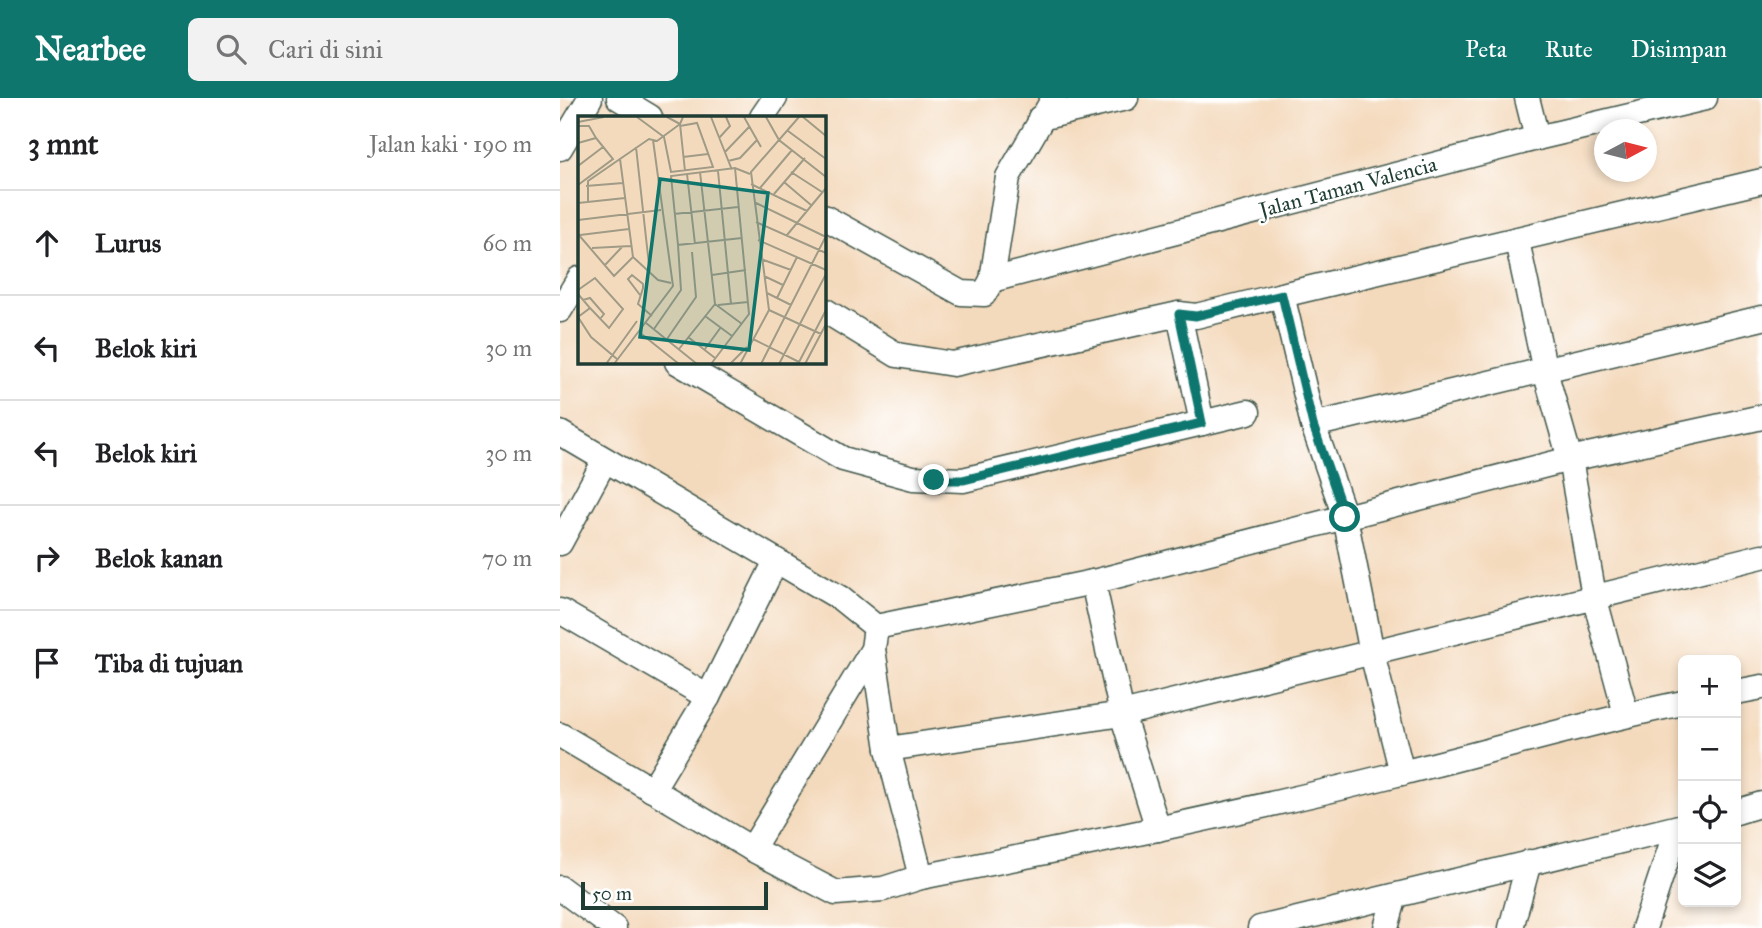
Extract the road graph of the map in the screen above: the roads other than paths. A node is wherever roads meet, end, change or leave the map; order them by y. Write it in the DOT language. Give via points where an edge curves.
graph roads {
  1 [pos="590,98"];
  2 [pos="619,98"];
  3 [pos="775,98"];
  4 [pos="1126,98"];
  5 [pos="1527,98"];
  6 [pos="1705,98"];
  7 [pos="1047,108"];
  8 [pos="579,116"];
  9 [pos="648,116"];
  10 [pos="763,116"];
  11 [pos="578,118"];
  12 [pos="1537,138"];
  13 [pos="560,148"];
  14 [pos="1762,181"];
  15 [pos="826,217"];
  16 [pos="1517,241"];
  17 [pos="992,280"];
  18 [pos="1282,295"];
  19 [pos="826,311"];
  20 [pos="1179,314"];
  21 [pos="1762,318"];
  22 [pos="680,364"];
  23 [pos="1545,371"];
  24 [pos="1248,412"];
  25 [pos="1762,417"];
  26 [pos="1202,423"];
  27 [pos="1313,425"];
  28 [pos="560,433"];
  29 [pos="1570,459"];
  30 [pos="605,460"];
  31 [pos="1345,517"];
  32 [pos="560,543"];
  33 [pos="1762,556"];
  34 [pos="775,563"];
  35 [pos="1093,582"];
  36 [pos="1594,596"];
  37 [pos="560,611"];
  38 [pos="874,638"];
  39 [pos="1372,653"];
  40 [pos="1762,687"];
  41 [pos="1741,691"];
  42 [pos="708,697"];
  43 [pos="1678,704"];
  44 [pos="1122,714"];
  45 [pos="1626,714"];
  46 [pos="560,735"];
  47 [pos="888,750"];
  48 [pos="1402,773"];
  49 [pos="652,790"];
  50 [pos="1762,804"];
  51 [pos="1741,810"];
  52 [pos="1678,827"];
  53 [pos="1158,829"];
  54 [pos="1678,833"];
  55 [pos="752,849"];
  56 [pos="1529,862"];
  57 [pos="921,877"];
  58 [pos="560,888"];
  59 [pos="1395,896"];
  60 [pos="560,908"];
  61 [pos="612,927"];
  62 [pos="1261,928"];
  63 [pos="1386,928"];
  64 [pos="1511,928"];
  65 [pos="1644,928"];
  1 -- 8 [label="street"];
  2 -- 9 [label="street"];
  3 -- 10 [label="street"];
  4 -- 7 [label="street"];
  5 -- 12 [label="street"];
  6 -- 12 [label="street, Jalan Taman Valencia"];
  7 -- 17 [label="street" via="1008,177"];
  11 -- 13 [label="street"];
  12 -- 17 [label="street, Jalan Taman Valencia"];
  14 -- 16 [label="street"];
  15 -- 17 [label="street, Jalan Taman Valencia" via="961,293 984,294"];
  16 -- 18 [label="street"];
  16 -- 23 [label="street"];
  18 -- 20 [label="street" via="1196,316"];
  18 -- 27 [label="street"];
  19 -- 20 [label="street" via="897,355 953,364"];
  20 -- 26 [label="street"];
  21 -- 23 [label="street"];
  22 -- 26 [label="street" via="843,459 914,478 963,480"];
  23 -- 27 [label="street"];
  23 -- 29 [label="street"];
  24 -- 26 [label="street"];
  25 -- 29 [label="street"];
  27 -- 31 [label="street"];
  28 -- 30 [label="street"];
  29 -- 31 [label="street"];
  29 -- 36 [label="street"];
  30 -- 32 [label="street"];
  30 -- 34 [label="street"];
  31 -- 35 [label="street"];
  31 -- 39 [label="street"];
  33 -- 36 [label="street"];
  34 -- 38 [label="street" via="840,598"];
  34 -- 42 [label="street"];
  35 -- 38 [label="street"];
  35 -- 44 [label="street"];
  36 -- 39 [label="street"];
  36 -- 45 [label="street"];
  37 -- 42 [label="street"];
  38 -- 47 [label="street"];
  38 -- 55 [label="street"];
  39 -- 44 [label="street"];
  39 -- 48 [label="street"];
  40 -- 41 [label="street"];
  42 -- 49 [label="street"];
  43 -- 45 [label="street"];
  44 -- 47 [label="street"];
  44 -- 53 [label="street"];
  45 -- 48 [label="street"];
  46 -- 49 [label="street"];
  47 -- 57 [label="street"];
  48 -- 53 [label="street"];
  49 -- 55 [label="street"];
  50 -- 51 [label="street"];
  52 -- 56 [label="street"];
  53 -- 57 [label="street"];
  54 -- 65 [label="street"];
  55 -- 57 [label="street" via="836,892 883,889"];
  56 -- 59 [label="street"];
  56 -- 64 [label="street"];
  58 -- 61 [label="street"];
  59 -- 62 [label="street"];
  59 -- 63 [label="street"];
  60 -- 61 [label="street"];
}
